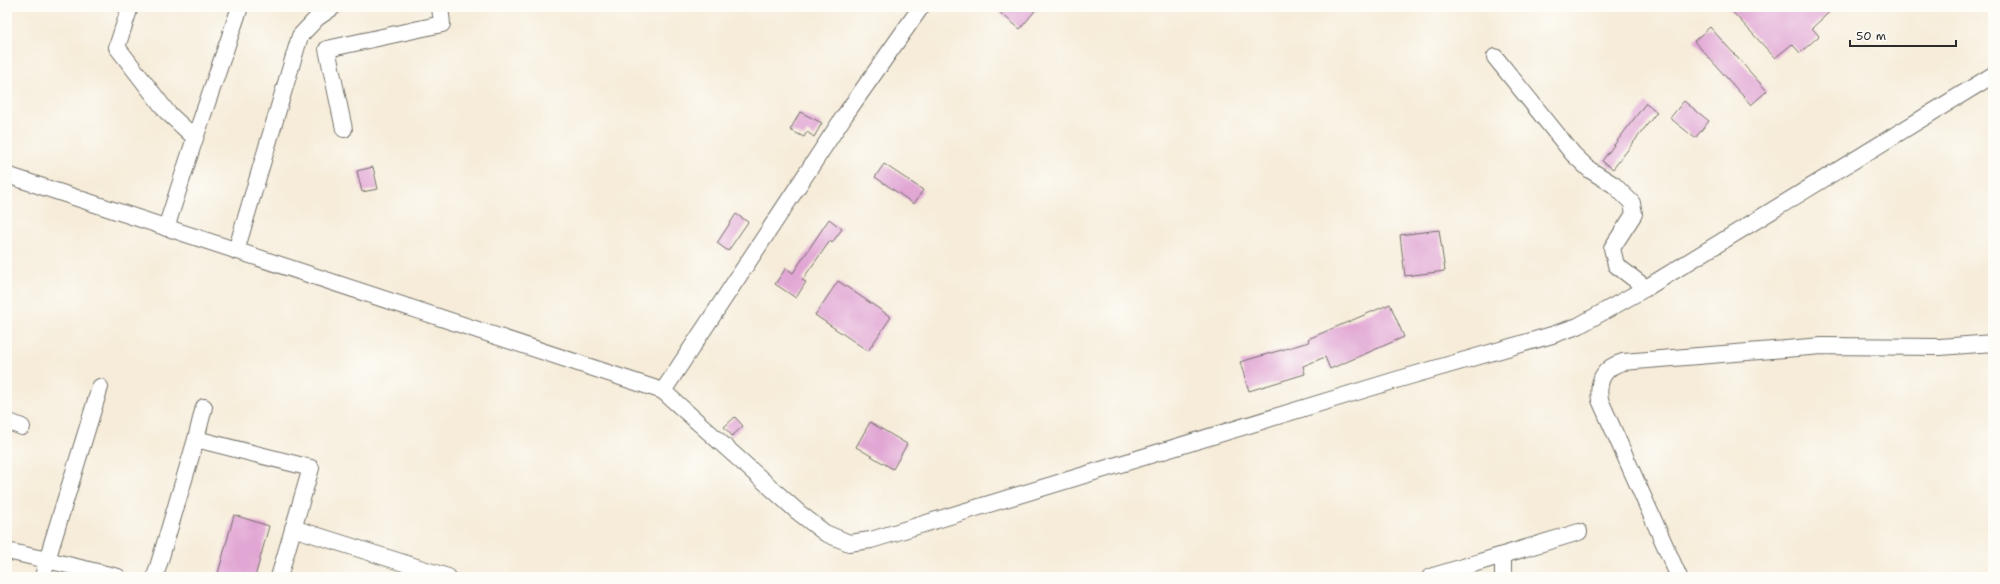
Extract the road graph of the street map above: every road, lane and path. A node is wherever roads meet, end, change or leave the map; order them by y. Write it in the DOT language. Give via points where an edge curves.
graph roads {
  1 [pos="130,7"];
  2 [pos="240,7"];
  3 [pos="334,7"];
  4 [pos="440,7"];
  5 [pos="921,7"];
  6 [pos="1495,57"];
  7 [pos="1993,75"];
  8 [pos="344,129"];
  9 [pos="195,138"];
  10 [pos="7,175"];
  11 [pos="166,228"];
  12 [pos="236,251"];
  13 [pos="1646,288"];
  14 [pos="1993,343"];
  15 [pos="100,387"];
  16 [pos="663,391"];
  17 [pos="204,407"];
  18 [pos="7,421"];
  19 [pos="22,427"];
  20 [pos="196,439"];
  21 [pos="293,528"];
  22 [pos="1579,532"];
  23 [pos="7,551"];
  24 [pos="1503,555"];
  25 [pos="47,560"];
  26 [pos="43,577"];
  27 [pos="118,577"];
  28 [pos="155,577"];
  29 [pos="279,577"];
  30 [pos="448,577"];
  31 [pos="1430,577"];
  32 [pos="1503,577"];
  33 [pos="1679,577"];
  1 -- 9 [label="street" via="117,47 167,112"];
  2 -- 9 [label="street"];
  3 -- 12 [label="street" via="317,18 300,36"];
  4 -- 8 [label="street" via="442,24 327,49"];
  5 -- 16 [label="street" via="845,115"];
  6 -- 13 [label="street" via="1574,154 1590,170 1614,185 1632,203 1634,214 1612,248 1616,265"];
  7 -- 13 [label="street"];
  9 -- 11 [label="street"];
  10 -- 11 [label="street"];
  11 -- 12 [label="street"];
  12 -- 16 [label="street"];
  13 -- 16 [label="street" via="1578,326 1552,335 871,540 850,542 825,534"];
  14 -- 33 [label="street" via="1940,347 1822,346 1623,362 1608,369 1599,383 1600,400"];
  15 -- 25 [label="street"];
  17 -- 20 [label="street"];
  18 -- 19 [label="street"];
  20 -- 21 [label="street" via="311,468"];
  20 -- 28 [label="street"];
  21 -- 29 [label="street"];
  21 -- 30 [label="street"];
  22 -- 24 [label="street"];
  23 -- 25 [label="street"];
  24 -- 31 [label="street"];
  24 -- 32 [label="street"];
  25 -- 26 [label="street"];
  25 -- 27 [label="street"];
}
